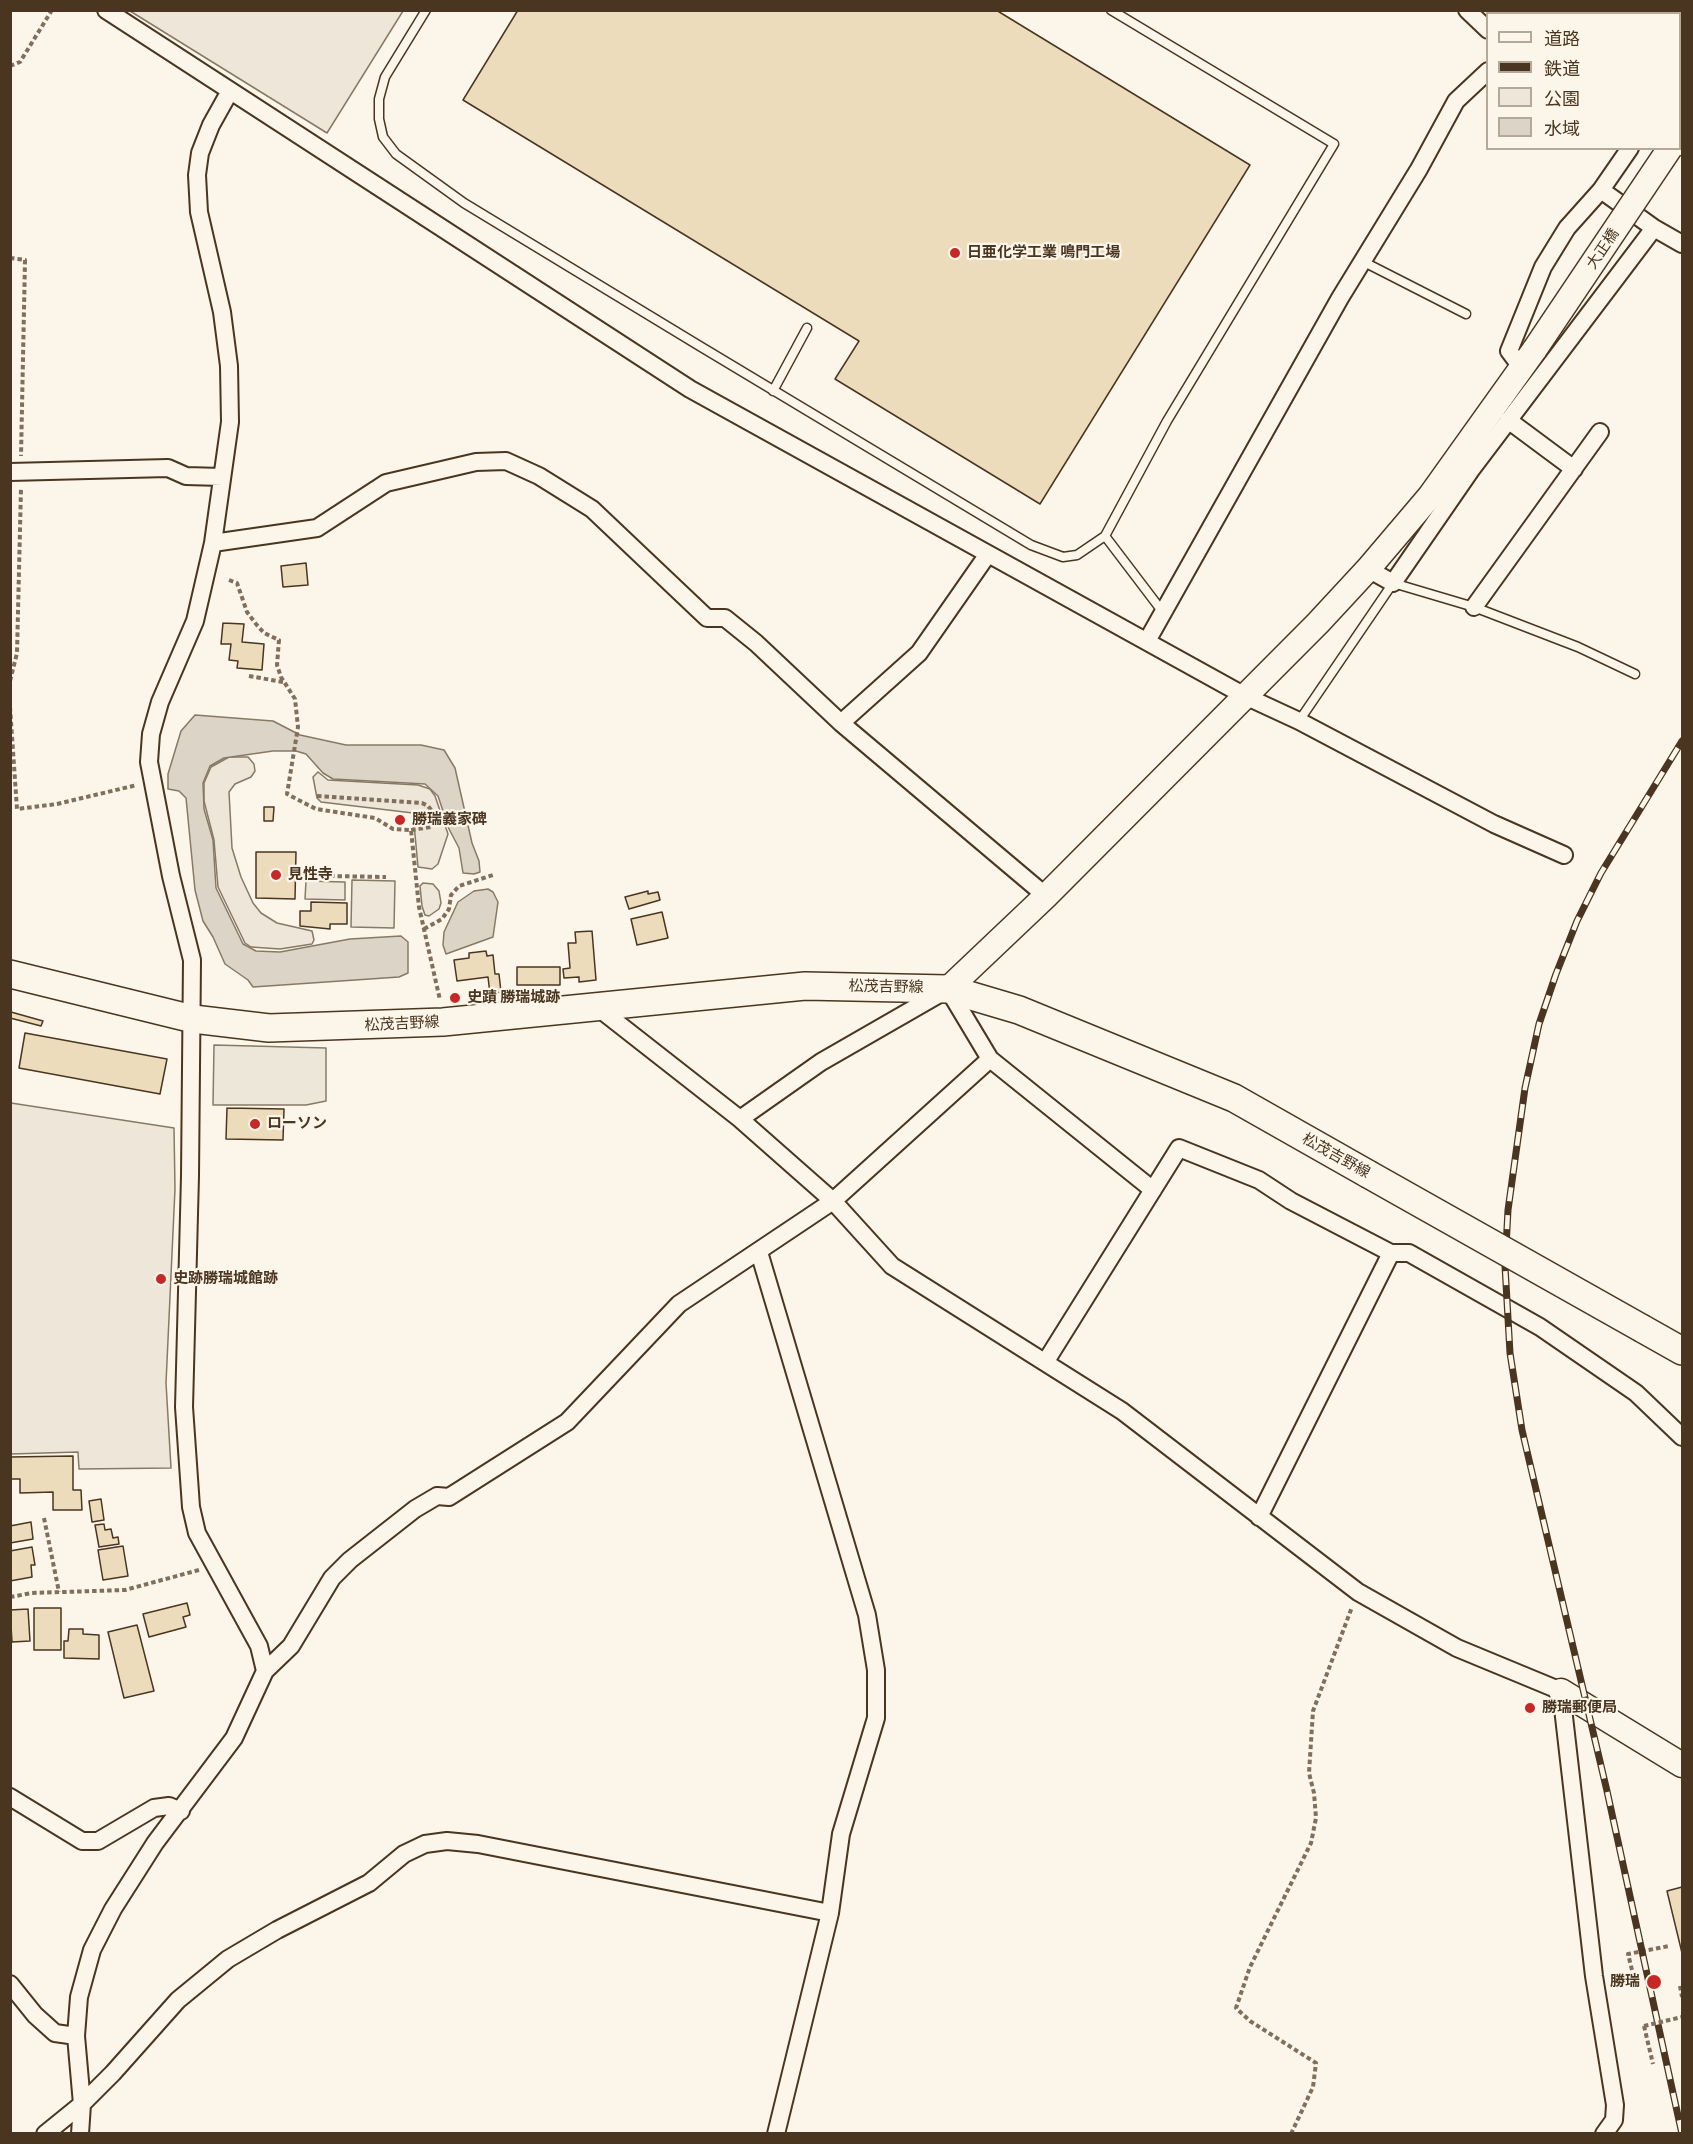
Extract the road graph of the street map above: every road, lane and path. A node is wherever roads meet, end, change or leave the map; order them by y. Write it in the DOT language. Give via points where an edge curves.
graph roads {
  1 [pos="52,10"];
  2 [pos="106,10"];
  3 [pos="426,10"];
  4 [pos="1111,10"];
  5 [pos="1467,10"];
  6 [pos="1486,28"];
  7 [pos="10,66"];
  8 [pos="1486,74"];
  9 [pos="230,91"];
  10 [pos="1629,150"];
  11 [pos="1669,150"];
  12 [pos="1601,190"];
  13 [pos="1654,228"];
  14 [pos="1683,244"];
  15 [pos="10,258"];
  16 [pos="1362,261"];
  17 [pos="1466,314"];
  18 [pos="807,328"];
  19 [pos="1528,358"];
  20 [pos="773,391"];
  21 [pos="1508,420"];
  22 [pos="1600,432"];
  23 [pos="1574,469"];
  24 [pos="16,472"];
  25 [pos="222,477"];
  26 [pos="1105,536"];
  27 [pos="213,543"];
  28 [pos="988,554"];
  29 [pos="1368,568"];
  30 [pos="229,580"];
  31 [pos="1393,583"];
  32 [pos="1474,607"];
  33 [pos="1162,610"];
  34 [pos="1147,641"];
  35 [pos="1635,674"];
  36 [pos="249,676"];
  37 [pos="10,681"];
  38 [pos="283,682"];
  39 [pos="1245,696"];
  40 [pos="10,707"];
  41 [pos="1299,721"];
  42 [pos="841,723"];
  43 [pos="152,781"];
  44 [pos="317,796"];
  45 [pos="411,830"];
  46 [pos="1564,855"];
  47 [pos="493,875"];
  48 [pos="330,876"];
  49 [pos="386,877"];
  50 [pos="1046,896"];
  51 [pos="424,929"];
  52 [pos="10,974"];
  53 [pos="948,989"];
  54 [pos="597,1007"];
  55 [pos="193,1019"];
  56 [pos="450,1021"];
  57 [pos="990,1059"];
  58 [pos="740,1119"];
  59 [pos="1153,1190"];
  60 [pos="833,1202"];
  61 [pos="759,1252"];
  62 [pos="1391,1253"];
  63 [pos="1683,1352"];
  64 [pos="1046,1361"];
  65 [pos="1683,1437"];
  66 [pos="1259,1516"];
  67 [pos="44,1518"];
  68 [pos="213,1566"];
  69 [pos="59,1592"];
  70 [pos="1358,1592"];
  71 [pos="10,1597"];
  72 [pos="265,1671"];
  73 [pos="1561,1691"];
  74 [pos="1683,1765"];
  75 [pos="10,1797"];
  76 [pos="181,1811"];
  77 [pos="830,1913"];
  78 [pos="1669,1946"];
  79 [pos="1632,1970"];
  80 [pos="10,1984"];
  81 [pos="1680,1986"];
  82 [pos="1683,1997"];
  83 [pos="1683,2017"];
  84 [pos="76,2036"];
  85 [pos="1653,2064"];
  86 [pos="82,2104"];
  87 [pos="45,2133"];
  88 [pos="80,2133"];
  89 [pos="776,2133"];
  90 [pos="1291,2133"];
  91 [pos="1604,2133"];
  1 -- 7 [label="path" via="20,62"];
  2 -- 9 [label="street"];
  3 -- 20 [label="lane" via="385,78 379,99 383,137 396,154 464,203"];
  4 -- 26 [label="lane" via="1334,144 1167,421"];
  5 -- 6 [label="street"];
  8 -- 16 [label="street" via="1456,100"];
  9 -- 25 [label="street" via="200,153 197,175 199,212 230,366 230,422"];
  9 -- 28 [label="street" via="690,389"];
  10 -- 12 [label="street"];
  11 -- 19 [label="street, 大正橋, bridge"];
  12 -- 13 [label="street"];
  12 -- 19 [label="street" via="1567,228 1539,277 1509,351"];
  13 -- 14 [label="street"];
  13 -- 21 [label="street"];
  15 -- 24 [label="path" via="25,260"];
  16 -- 17 [label="lane"];
  16 -- 33 [label="street"];
  18 -- 20 [label="lane"];
  19 -- 29 [label="street, 大正橋" via="1430,496"];
  20 -- 26 [label="lane" via="1040,549 1063,557 1077,555"];
  21 -- 23 [label="street"];
  21 -- 31 [label="street"];
  22 -- 23 [label="street"];
  23 -- 32 [label="street"];
  24 -- 25 [label="street" via="168,468 186,476"];
  24 -- 37 [label="path" via="17,653"];
  25 -- 27 [label="street"];
  26 -- 33 [label="lane"];
  27 -- 42 [label="street" via="317,528 386,483 476,462 506,461 592,509 707,618 724,618 756,643"];
  27 -- 43 [label="street" via="195,621 160,702 151,734"];
  28 -- 34 [label="street"];
  28 -- 42 [label="street" via="919,653"];
  29 -- 31 [label="street"];
  29 -- 39 [label="street, 大正橋"];
  30 -- 38 [label="path" via="237,583 255,624 279,640 277,665"];
  31 -- 32 [label="lane"];
  31 -- 41 [label="lane"];
  32 -- 35 [label="lane" via="1578,647"];
  33 -- 34 [label="street"];
  34 -- 39 [label="street"];
  36 -- 38 [label="path"];
  38 -- 45 [label="path" via="295,699 298,727 287,794 316,809 375,818 393,829"];
  39 -- 41 [label="street"];
  39 -- 50 [label="street, 大正橋"];
  40 -- 43 [label="path" via="17,809 57,804"];
  41 -- 46 [label="street" via="1494,824"];
  42 -- 50 [label="street"];
  43 -- 55 [label="street" via="192,960"];
  44 -- 45 [label="path" via="428,806 432,811 430,827"];
  45 -- 51 [label="path"];
  47 -- 51 [label="path" via="459,886 442,919"];
  48 -- 49 [label="path"];
  50 -- 53 [label="street, 大正橋"];
  51 -- 56 [label="path" via="437,993"];
  52 -- 55 [label="main road, 松茂吉野線"];
  53 -- 54 [label="main road, 松茂吉野線" via="806,986"];
  53 -- 57 [label="street"];
  53 -- 58 [label="street" via="821,1062"];
  53 -- 63 [label="main road, 松茂吉野線, bridge" via="1019,1010 1234,1098"];
  54 -- 56 [label="main road, 松茂吉野線"];
  54 -- 58 [label="street"];
  55 -- 56 [label="main road, 松茂吉野線" via="269,1028"];
  55 -- 68 [label="street" via="184,1407 191,1507 197,1533"];
  57 -- 59 [label="street"];
  57 -- 60 [label="street"];
  58 -- 60 [label="street"];
  59 -- 62 [label="street" via="1179,1148 1259,1180"];
  59 -- 64 [label="street"];
  60 -- 61 [label="street"];
  60 -- 64 [label="street" via="892,1266"];
  61 -- 72 [label="street" via="679,1305 567,1422 449,1497 437,1496 415,1509 350,1560 332,1578 291,1646"];
  61 -- 77 [label="street" via="867,1615 876,1670 876,1718 841,1834"];
  62 -- 65 [label="street" via="1408,1253 1540,1327 1636,1393"];
  62 -- 66 [label="street"];
  64 -- 66 [label="street" via="1122,1411"];
  66 -- 70 [label="street"];
  67 -- 69 [label="path"];
  68 -- 69 [label="path" via="125,1590"];
  68 -- 72 [label="street" via="259,1646"];
  69 -- 71 [label="path"];
  70 -- 73 [label="street" via="1457,1648"];
  70 -- 90 [label="path" via="1313,1711 1309,1773 1316,1818 1311,1843 1250,1967 1236,2008 1316,2064 1313,2086"];
  72 -- 76 [label="street" via="234,1738"];
  73 -- 74 [label="street"];
  73 -- 91 [label="street" via="1594,1976 1615,2104 1614,2120"];
  75 -- 76 [label="street" via="82,1841 98,1841 154,1808 169,1806"];
  76 -- 84 [label="street" via="155,1843 92,1950 79,1997"];
  77 -- 86 [label="street" via="478,1844 425,1844 404,1854 369,1883 277,1929 228,1959 178,2000"];
  77 -- 89 [label="street"];
  78 -- 79 [label="path" via="1628,1954"];
  80 -- 84 [label="street" via="55,2033"];
  81 -- 82 [label="path"];
  83 -- 85 [label="path, bridge" via="1644,2026"];
  84 -- 86 [label="street"];
  86 -- 87 [label="street"];
  86 -- 88 [label="street"];
}
